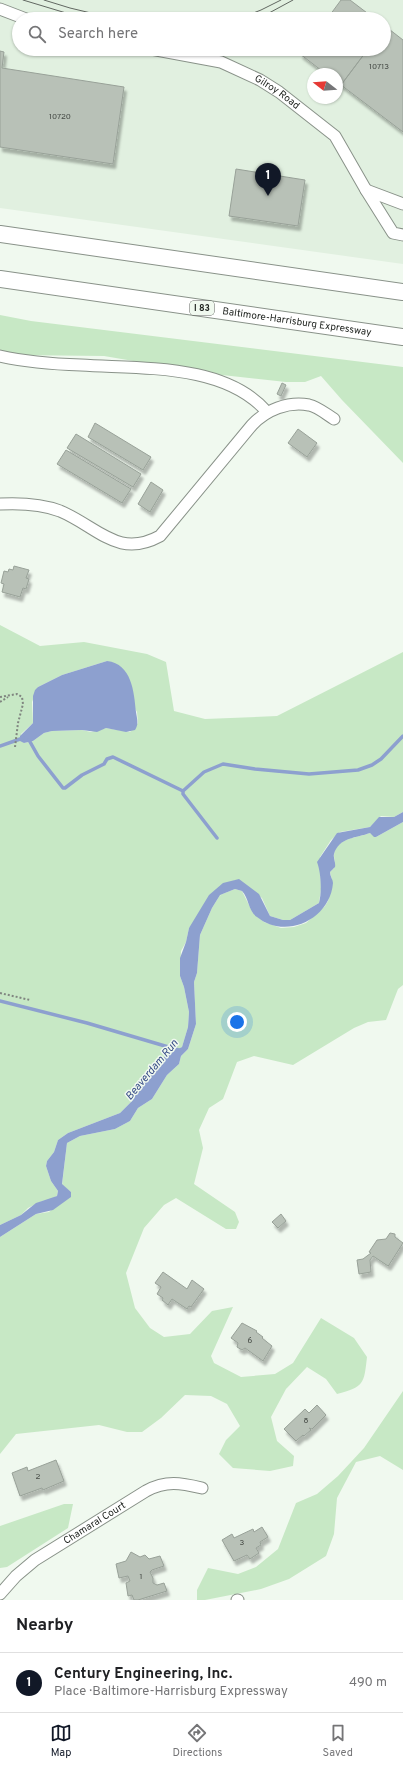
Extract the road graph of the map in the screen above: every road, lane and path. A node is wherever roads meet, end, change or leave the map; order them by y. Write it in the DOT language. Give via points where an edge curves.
graph roads {
  1 [pos="0,9"];
  2 [pos="12,14"];
  3 [pos="189,56"];
  4 [pos="366,190"];
  5 [pos="403,204"];
  6 [pos="0,234"];
  7 [pos="403,235"];
  8 [pos="0,278"];
  9 [pos="403,292"];
  10 [pos="403,337"];
  11 [pos="0,356"];
  12 [pos="267,412"];
  13 [pos="334,419"];
  14 [pos="0,504"];
  15 [pos="11,695"];
  16 [pos="0,698"];
  17 [pos="0,702"];
  18 [pos="15,748"];
  19 [pos="0,993"];
  20 [pos="30,1000"];
  21 [pos="202,1488"];
  22 [pos="0,1594"];
  1 -- 2 [label="street"];
  3 -- 4 [label="street, Gilroy Road" via="222,62 279,92 335,136"];
  4 -- 5 [label="street"];
  4 -- 7 [label="street, Gilroy Road" via="393,233"];
  6 -- 9 [label="highway"];
  8 -- 10 [label="highway, Baltimore-Harrisburg Expressway / I 83"];
  11 -- 12 [label="street" via="38,362 194,374 234,386 259,401"];
  12 -- 13 [label="street" via="279,407 309,405"];
  12 -- 14 [label="street" via="252,425 160,536 148,542 138,545 118,543 59,511 35,505"];
  15 -- 16 [label="path"];
  15 -- 17 [label="path"];
  15 -- 18 [label="path" via="17,694 22,697 24,704 18,723"];
  19 -- 20 [label="path"];
  21 -- 22 [label="street, Chamaral Court" via="171,1483 146,1490 35,1560"];
}
